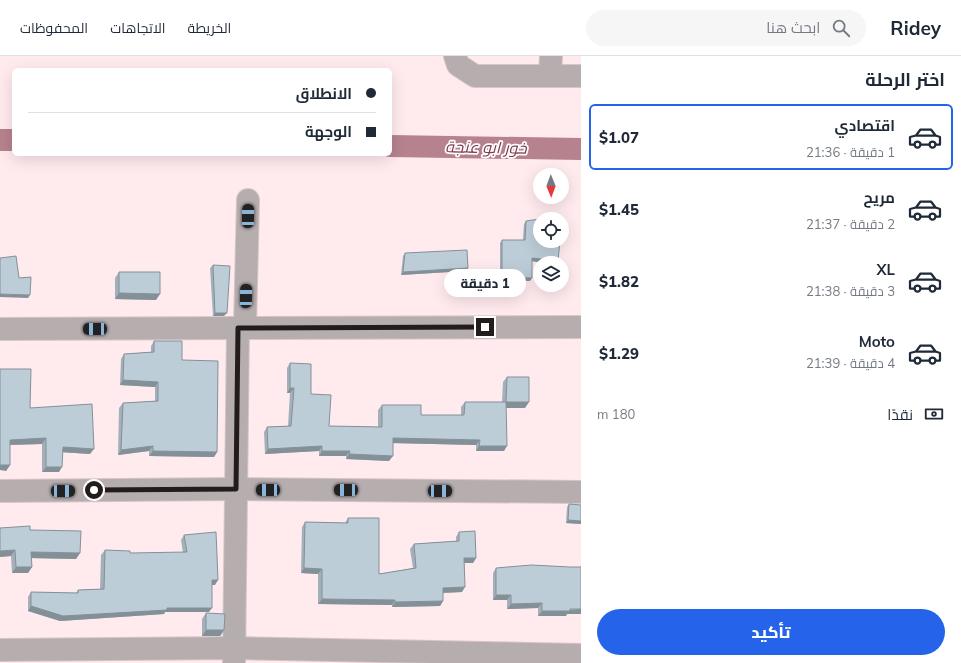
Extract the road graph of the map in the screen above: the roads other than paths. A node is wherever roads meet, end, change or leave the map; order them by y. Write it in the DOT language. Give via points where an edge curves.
graph roads {
  1 [pos="455,56"];
  2 [pos="551,66"];
  3 [pos="581,76"];
  4 [pos="248,200"];
  5 [pos="581,327"];
  6 [pos="242,328"];
  7 [pos="0,329"];
  8 [pos="236,489"];
  9 [pos="0,491"];
  10 [pos="581,492"];
  11 [pos="0,650"];
  12 [pos="581,655"];
  13 [pos="234,656"];
  1 -- 2 [label="street" via="458,65 475,76"];
  2 -- 3 [label="street"];
  4 -- 6 [label="street"];
  5 -- 6 [label="street"];
  6 -- 7 [label="street"];
  6 -- 8 [label="street"];
  8 -- 9 [label="street"];
  8 -- 10 [label="street"];
  8 -- 13 [label="street"];
  11 -- 13 [label="street"];
  12 -- 13 [label="street"];
}
